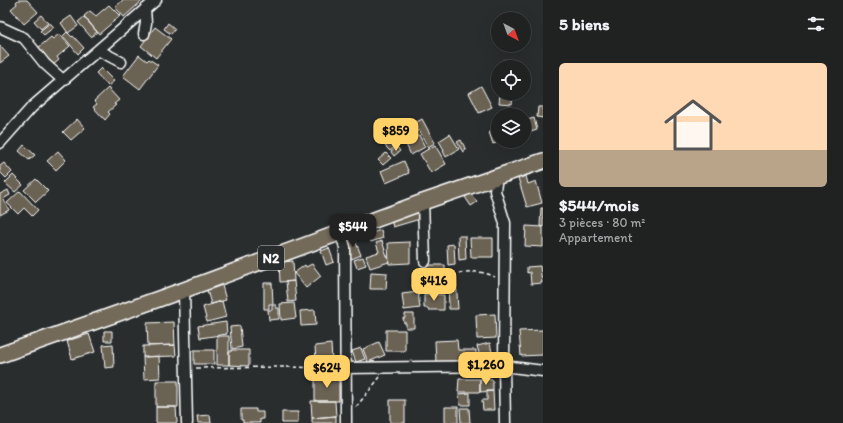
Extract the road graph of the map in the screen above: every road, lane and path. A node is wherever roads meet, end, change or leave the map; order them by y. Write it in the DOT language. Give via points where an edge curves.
graph roads {
  1 [pos="156,0"];
  2 [pos="145,9"];
  3 [pos="0,27"];
  4 [pos="144,34"];
  5 [pos="98,50"];
  6 [pos="121,62"];
  7 [pos="63,80"];
  8 [pos="0,143"];
  9 [pos="543,161"];
  10 [pos="498,176"];
  11 [pos="423,202"];
  12 [pos="340,232"];
  13 [pos="425,261"];
  14 [pos="458,273"];
  15 [pos="505,283"];
  16 [pos="184,290"];
  17 [pos="0,355"];
  18 [pos="504,366"];
  19 [pos="345,368"];
  20 [pos="397,368"];
  21 [pos="186,369"];
  22 [pos="543,371"];
  23 [pos="346,420"];
  24 [pos="187,423"];
  25 [pos="505,423"];
  1 -- 2 [label="street"];
  2 -- 4 [label="street"];
  2 -- 5 [label="street"];
  3 -- 7 [label="street" via="24,38 45,64"];
  5 -- 6 [label="street"];
  5 -- 7 [label="street"];
  7 -- 8 [label="street" via="32,107"];
  9 -- 10 [label="highway, N2"];
  10 -- 11 [label="highway, N2"];
  10 -- 15 [label="street" via="495,191 506,223"];
  11 -- 12 [label="highway, N2"];
  11 -- 13 [label="street"];
  12 -- 16 [label="highway, N2"];
  12 -- 19 [label="street" via="345,247"];
  14 -- 15 [label="path" via="484,273"];
  15 -- 18 [label="street"];
  16 -- 17 [label="highway, N2"];
  16 -- 21 [label="street"];
  18 -- 20 [label="street"];
  18 -- 22 [label="street"];
  18 -- 25 [label="street"];
  19 -- 20 [label="street"];
  19 -- 21 [label="path"];
  19 -- 23 [label="street"];
  20 -- 23 [label="path" via="381,376"];
  21 -- 24 [label="street"];
}
